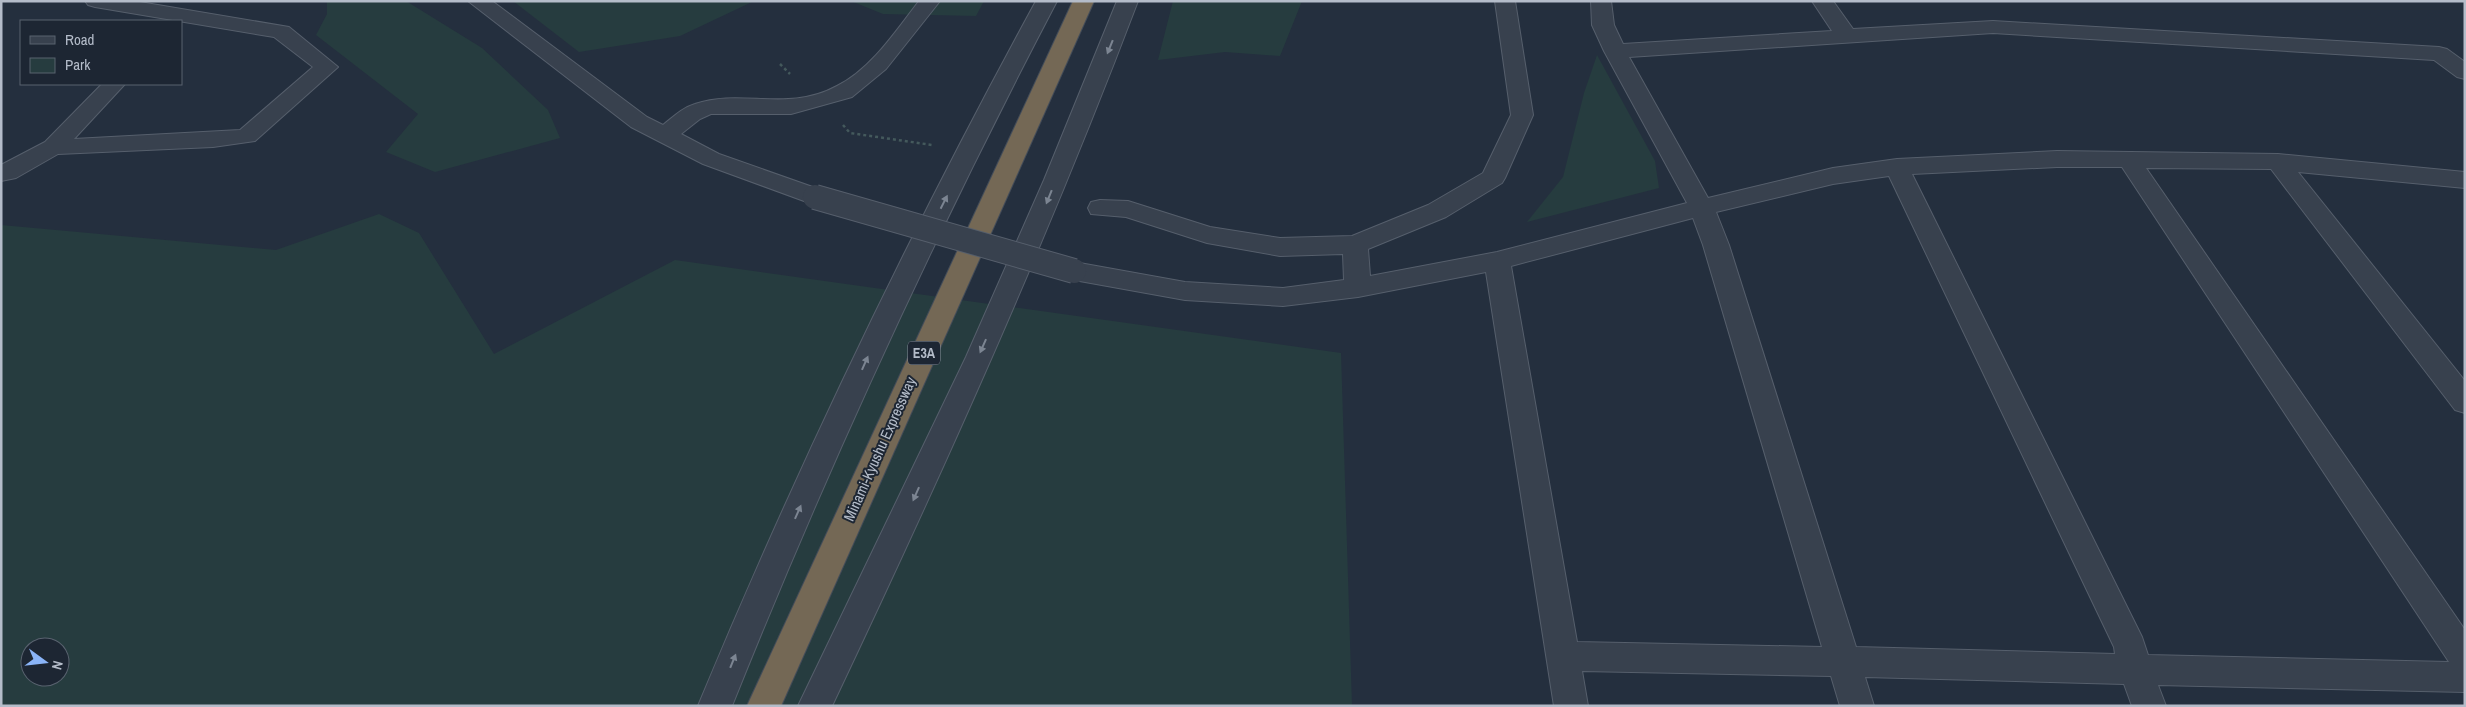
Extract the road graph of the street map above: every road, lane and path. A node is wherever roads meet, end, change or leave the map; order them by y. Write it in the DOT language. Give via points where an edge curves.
graph roads {
  1 [pos="95,1"];
  2 [pos="478,1"];
  3 [pos="930,1"];
  4 [pos="1047,1"];
  5 [pos="1084,1"];
  6 [pos="1128,1"];
  7 [pos="1505,1"];
  8 [pos="1601,1"];
  9 [pos="1822,1"];
  10 [pos="178,18"];
  11 [pos="1846,35"];
  12 [pos="1615,50"];
  13 [pos="2465,72"];
  14 [pos="113,85"];
  15 [pos="665,135"];
  16 [pos="53,146"];
  17 [pos="2128,159"];
  18 [pos="2278,162"];
  19 [pos="1897,167"];
  20 [pos="1,173"];
  21 [pos="2465,180"];
  22 [pos="1100,208"];
  23 [pos="1702,208"];
  24 [pos="1355,245"];
  25 [pos="1497,261"];
  26 [pos="1358,288"];
  27 [pos="2465,402"];
  28 [pos="1562,656"];
  29 [pos="2465,658"];
  30 [pos="1843,660"];
  31 [pos="2135,670"];
  32 [pos="2465,677"];
  33 [pos="715,706"];
  34 [pos="764,706"];
  35 [pos="815,706"];
  36 [pos="1571,706"];
  37 [pos="1857,706"];
  38 [pos="2149,706"];
  1 -- 10 [label="street"];
  2 -- 15 [label="street" via="639,122"];
  3 -- 15 [label="street" via="876,66 846,91 820,100 777,108 704,108 689,115"];
  33 -- 4 [label="street, one-way" via="750,618 879,331"];
  5 -- 34 [label="highway, Minami-Kyushu Expressway / E3A"];
  6 -- 35 [label="street, one-way" via="1039,221 885,564"];
  7 -- 24 [label="street" via="1522,115 1493,178 1437,211"];
  8 -- 12 [label="street" via="1603,25"];
  9 -- 11 [label="street"];
  10 -- 16 [label="street" via="281,32 327,67 247,136"];
  11 -- 12 [label="street"];
  11 -- 13 [label="street" via="1993,27 2419,52 2439,54"];
  12 -- 23 [label="street"];
  14 -- 16 [label="street"];
  15 -- 26 [label="street, bridge" via="711,159 814,197 1074,270 1185,291 1263,296 1282,297"];
  16 -- 20 [label="street" via="7,173"];
  17 -- 18 [label="street"];
  17 -- 19 [label="street"];
  17 -- 29 [label="street"];
  18 -- 21 [label="street"];
  18 -- 27 [label="street"];
  19 -- 23 [label="street" via="1780,187"];
  19 -- 31 [label="street" via="2130,647"];
  22 -- 24 [label="street" via="1128,209 1207,235 1280,247"];
  23 -- 25 [label="street"];
  23 -- 30 [label="street"];
  24 -- 26 [label="street"];
  25 -- 26 [label="street"];
  25 -- 28 [label="street"];
  28 -- 30 [label="street"];
  28 -- 36 [label="street"];
  30 -- 31 [label="street"];
  30 -- 37 [label="street"];
  31 -- 32 [label="street"];
  31 -- 38 [label="street"];
}
